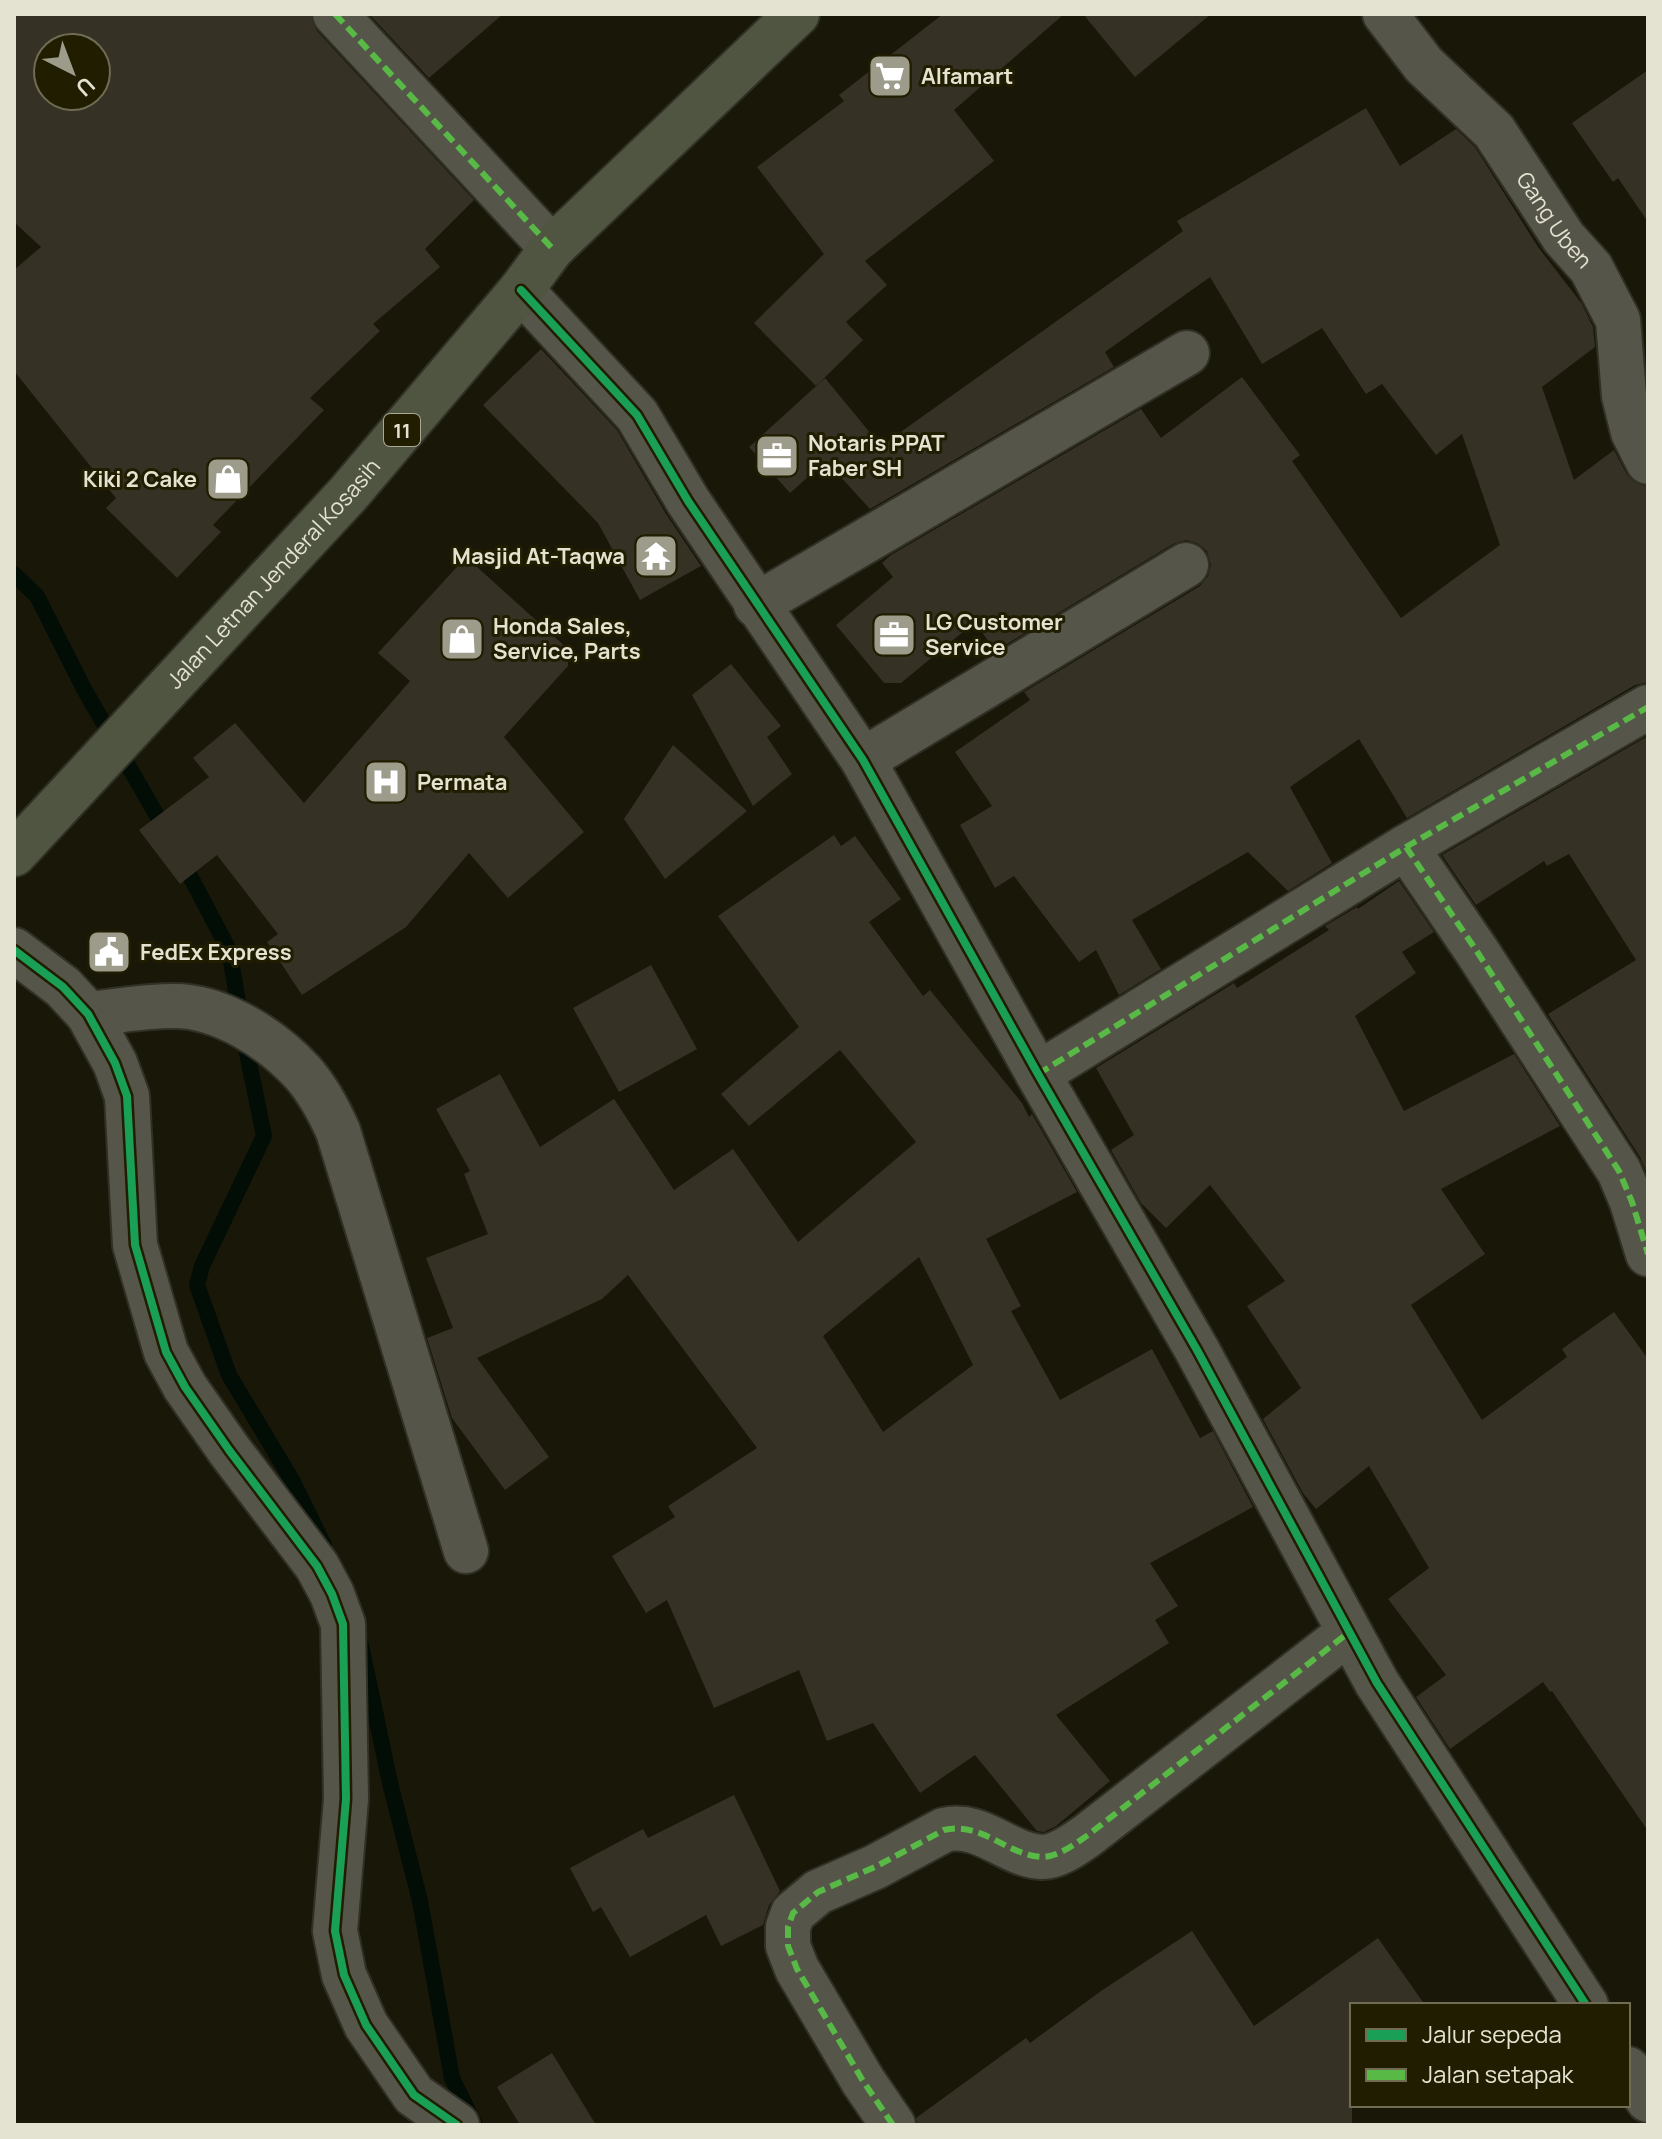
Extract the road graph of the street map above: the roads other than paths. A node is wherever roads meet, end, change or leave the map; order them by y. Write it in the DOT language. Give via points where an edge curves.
graph roads {
  1 [pos="335,14"];
  2 [pos="797,14"];
  3 [pos="1385,14"];
  4 [pos="552,248"];
  5 [pos="521,290"];
  6 [pos="1187,353"];
  7 [pos="1648,462"];
  8 [pos="1186,565"];
  9 [pos="756,605"];
  10 [pos="1648,707"];
  11 [pos="863,760"];
  12 [pos="1406,847"];
  13 [pos="14,854"];
  14 [pos="14,950"];
  15 [pos="88,1014"];
  16 [pos="1038,1074"];
  17 [pos="1648,1254"];
  18 [pos="466,1551"];
  19 [pos="1348,1633"];
  20 [pos="1585,2003"];
  21 [pos="1630,2072"];
  22 [pos="1648,2100"];
  23 [pos="452,2123"];
  24 [pos="893,2125"];
  1 -- 4 [label="street"];
  2 -- 4 [label="highway, Jalan Letnan Jenderal Kosasih / 11"];
  3 -- 7 [label="street, Gang Uben" via="1424,65 1494,131 1564,238 1591,268 1618,320 1624,396"];
  4 -- 5 [label="highway, Jalan Letnan Jenderal Kosasih / 11"];
  5 -- 9 [label="street" via="637,415"];
  5 -- 13 [label="highway, Jalan Letnan Jenderal Kosasih / 11" via="348,494"];
  6 -- 9 [label="street"];
  8 -- 11 [label="street"];
  9 -- 11 [label="street"];
  10 -- 12 [label="street"];
  11 -- 16 [label="street"];
  12 -- 16 [label="street"];
  12 -- 17 [label="street" via="1619,1171"];
  14 -- 15 [label="street" via="63,987"];
  15 -- 18 [label="street" via="176,1006 203,1009 253,1034 305,1074 338,1131"];
  15 -- 23 [label="street" via="127,1096 135,1245 166,1352 229,1450 317,1566 343,1624 346,1799 335,1931 344,1975 366,2025 414,2095"];
  16 -- 19 [label="street" via="1197,1350"];
  19 -- 20 [label="street"];
  19 -- 24 [label="street" via="1065,1850 1043,1857 956,1827 818,1892 793,1913 788,1946 797,1969"];
  21 -- 22 [label="street"];
}
